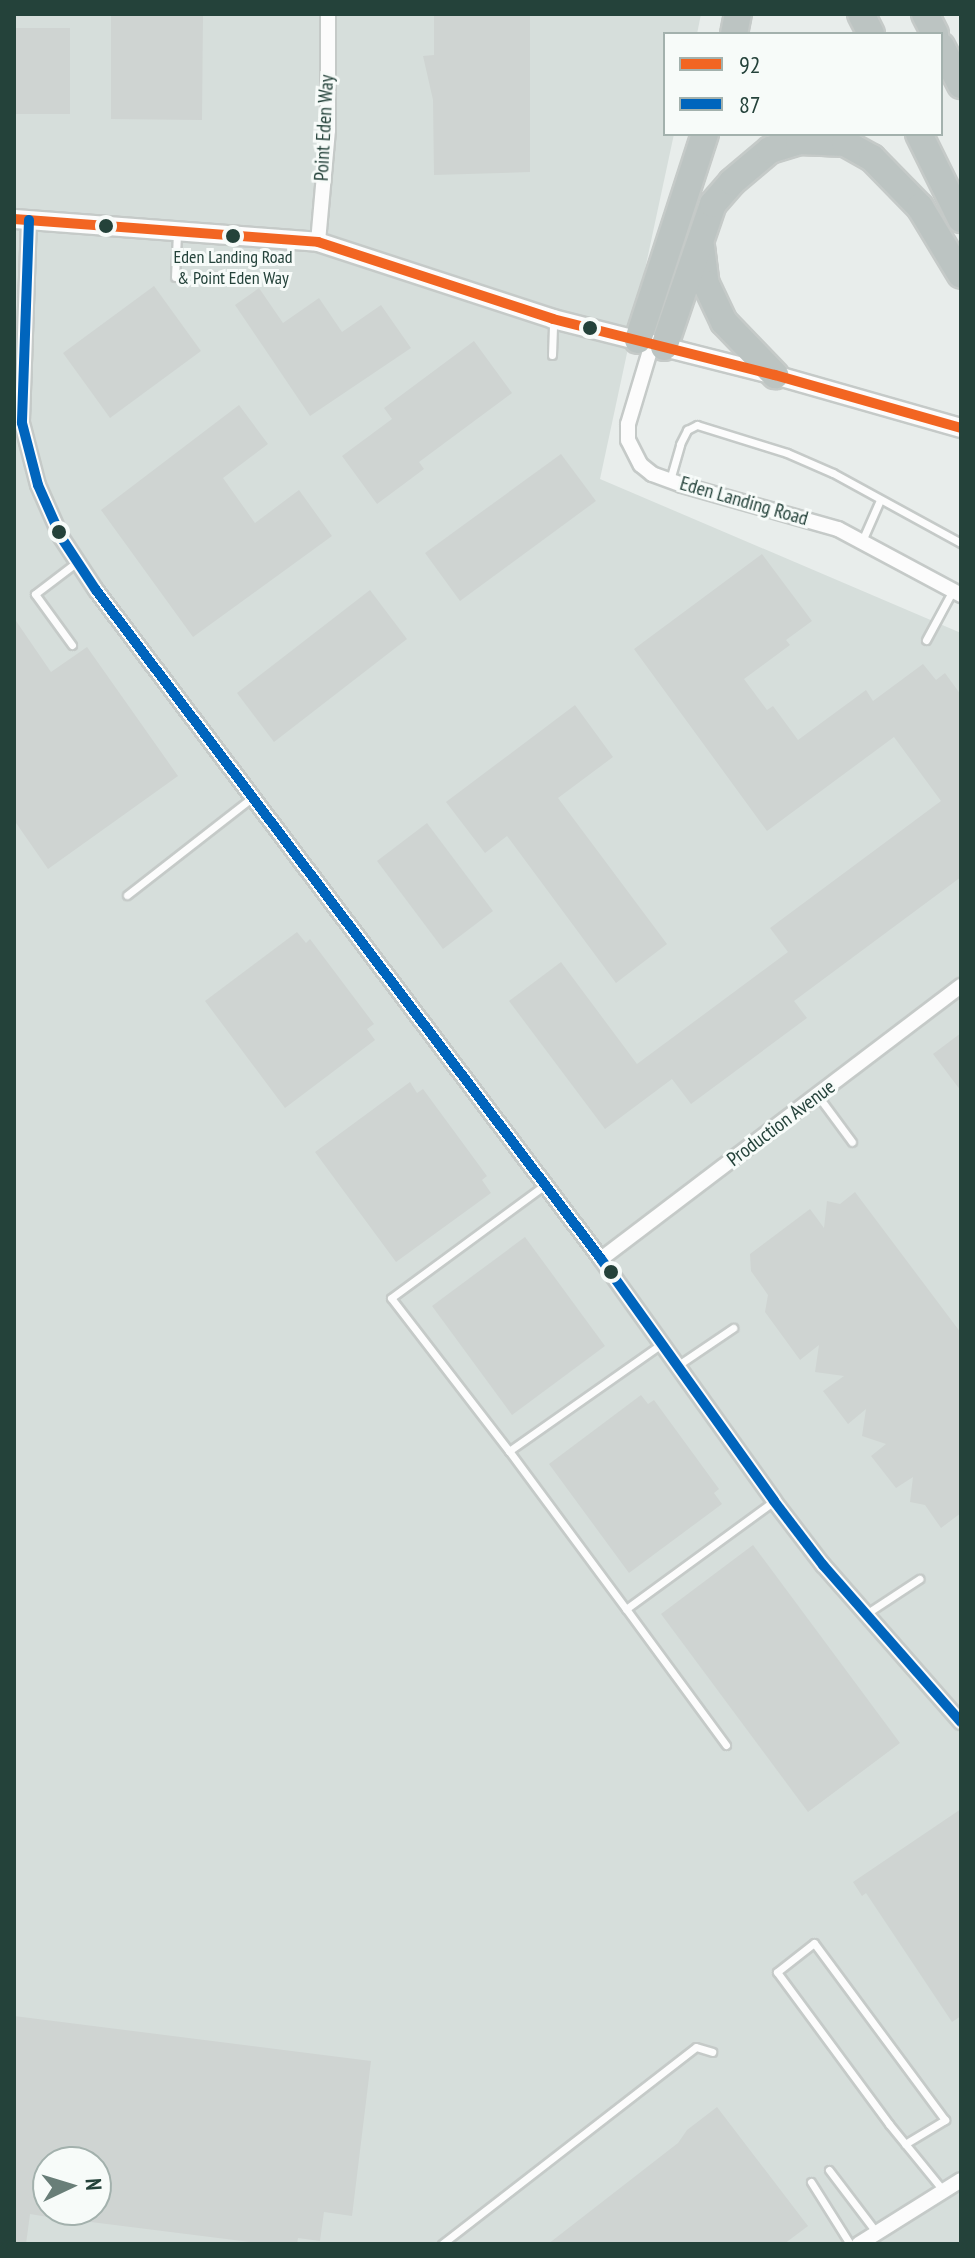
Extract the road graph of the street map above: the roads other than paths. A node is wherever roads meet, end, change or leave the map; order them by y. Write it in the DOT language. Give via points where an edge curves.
graph roads {
  1 [pos="328,14"];
  2 [pos="861,14"];
  3 [pos="925,14"];
  4 [pos="870,32"];
  5 [pos="934,32"];
  6 [pos="943,50"];
  7 [pos="961,85"];
  8 [pos="704,136"];
  9 [pos="920,136"];
  10 [pos="22,219"];
  11 [pos="961,219"];
  12 [pos="177,231"];
  13 [pos="700,239"];
  14 [pos="318,242"];
  15 [pos="961,275"];
  16 [pos="175,277"];
  17 [pos="553,319"];
  18 [pos="652,344"];
  19 [pos="552,355"];
  20 [pos="775,375"];
  21 [pos="961,428"];
  22 [pos="670,480"];
  23 [pos="880,500"];
  24 [pos="862,541"];
  25 [pos="959,542"];
  26 [pos="77,562"];
  27 [pos="957,592"];
  28 [pos="926,640"];
  29 [pos="72,645"];
  30 [pos="253,797"];
  31 [pos="127,895"];
  32 [pos="961,986"];
  33 [pos="818,1095"];
  34 [pos="852,1142"];
  35 [pos="545,1185"];
  36 [pos="601,1259"];
  37 [pos="733,1328"];
  38 [pos="661,1344"];
  39 [pos="677,1366"];
  40 [pos="509,1451"];
  41 [pos="774,1501"];
  42 [pos="919,1579"];
  43 [pos="626,1609"];
  44 [pos="866,1614"];
  45 [pos="961,1722"];
  46 [pos="726,1745"];
  47 [pos="712,2052"];
  48 [pos="905,2144"];
  49 [pos="829,2170"];
  50 [pos="961,2180"];
  51 [pos="811,2182"];
  52 [pos="942,2189"];
  53 [pos="876,2232"];
  54 [pos="442,2244"];
  55 [pos="850,2244"];
  56 [pos="859,2244"];
  1 -- 14 [label="street, Point Eden Way" via="328,130"];
  2 -- 4 [label="highway"];
  3 -- 5 [label="highway"];
  6 -- 7 [label="highway"];
  8 -- 18 [label="highway"];
  9 -- 11 [label="highway"];
  10 -- 12 [label="street"];
  10 -- 26 [label="street" via="22,423 38,485"];
  12 -- 14 [label="street"];
  12 -- 16 [label="lane"];
  13 -- 15 [label="highway" via="713,204 770,150 799,141 845,143 897,180"];
  13 -- 18 [label="highway"];
  13 -- 20 [label="highway" via="706,284 724,322"];
  14 -- 17 [label="street"];
  17 -- 18 [label="street"];
  17 -- 19 [label="lane"];
  18 -- 20 [label="street"];
  18 -- 22 [label="street, Eden Landing Road" via="628,440 641,465"];
  20 -- 21 [label="street"];
  22 -- 23 [label="lane" via="680,444 687,430 697,425 787,453"];
  22 -- 24 [label="street, Eden Landing Road" via="838,529"];
  23 -- 24 [label="lane"];
  23 -- 25 [label="lane"];
  24 -- 27 [label="street, Eden Landing Road"];
  26 -- 29 [label="lane" via="35,594"];
  26 -- 30 [label="street"];
  27 -- 28 [label="lane"];
  30 -- 31 [label="lane"];
  30 -- 35 [label="street"];
  32 -- 33 [label="street, Production Avenue"];
  33 -- 34 [label="lane"];
  33 -- 36 [label="street, Production Avenue"];
  35 -- 36 [label="street"];
  35 -- 40 [label="lane" via="391,1298"];
  36 -- 38 [label="street"];
  37 -- 39 [label="lane"];
  38 -- 39 [label="street"];
  38 -- 40 [label="lane"];
  39 -- 41 [label="street"];
  40 -- 43 [label="lane"];
  41 -- 43 [label="lane"];
  41 -- 44 [label="street"];
  42 -- 44 [label="lane"];
  43 -- 46 [label="lane"];
  44 -- 45 [label="street"];
  47 -- 54 [label="lane" via="696,2047"];
  48 -- 48 [label="lane" via="777,1972 814,1943 945,2120"];
  48 -- 52 [label="lane"];
  49 -- 53 [label="lane"];
  50 -- 52 [label="street"];
  51 -- 55 [label="lane"];
  52 -- 53 [label="street"];
  53 -- 56 [label="street"];
}
